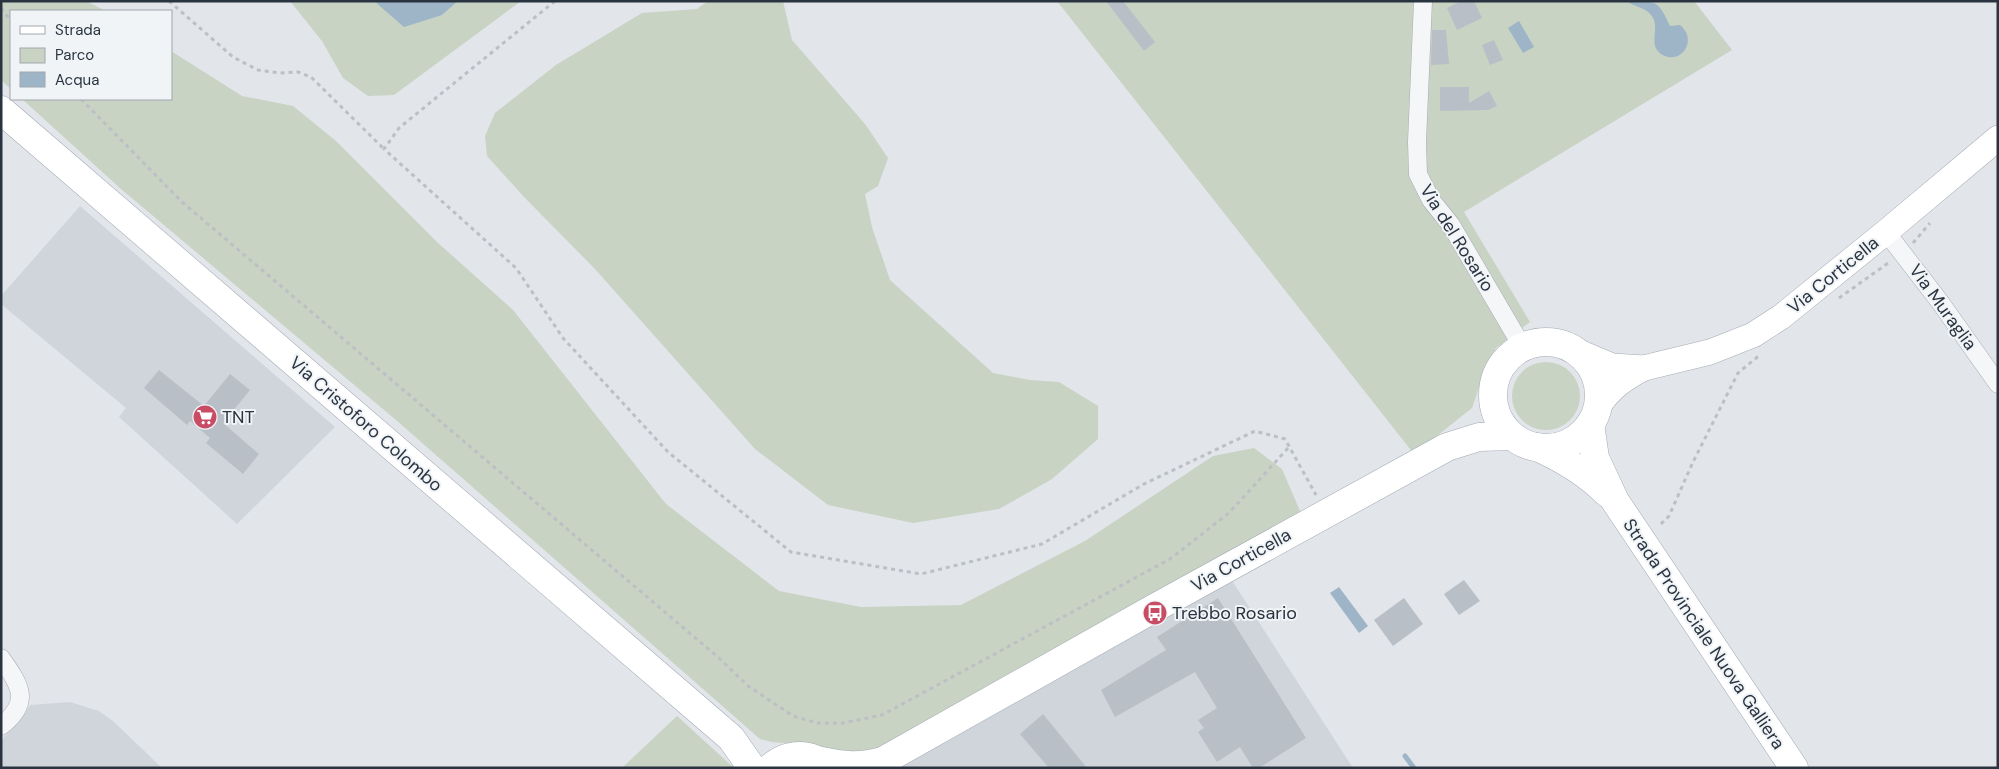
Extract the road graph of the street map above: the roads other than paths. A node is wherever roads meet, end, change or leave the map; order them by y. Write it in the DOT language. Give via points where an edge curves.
graph roads {
  1 [pos="1423,1"];
  2 [pos="1,110"];
  3 [pos="1998,138"];
  4 [pos="1886,232"];
  5 [pos="1523,348"];
  6 [pos="1574,350"];
  7 [pos="1644,368"];
  8 [pos="1998,384"];
  9 [pos="1494,390"];
  10 [pos="1594,416"];
  11 [pos="1524,441"];
  12 [pos="1446,447"];
  13 [pos="1615,501"];
  14 [pos="1,658"];
  15 [pos="1,726"];
  16 [pos="731,738"];
  17 [pos="778,762"];
  18 [pos="825,764"];
  19 [pos="879,764"];
  20 [pos="752,768"];
  21 [pos="1794,768"];
  1 -- 5 [label="street, Via del Rosario" via="1418,174"];
  2 -- 16 [label="main road, Via Cristoforo Colombo"];
  3 -- 4 [label="street, Via Corticella"];
  4 -- 7 [label="street, Via Corticella" via="1781,317 1753,335 1710,352"];
  4 -- 8 [label="street, Via Muraglia"];
  5 -- 6 [label="main road" via="1549,343"];
  5 -- 9 [label="main road" via="1504,364"];
  6 -- 7 [label="street, Via Corticella" via="1612,366"];
  6 -- 10 [label="main road" via="1584,358 1597,381 1599,394"];
  7 -- 10 [label="street, Via Corticella" via="1614,387"];
  9 -- 11 [label="main road" via="1494,403 1503,426"];
  9 -- 12 [label="main road" via="1475,422"];
  10 -- 11 [label="main road" via="1572,441 1560,446 1548,448"];
  10 -- 13 [label="main road" via="1595,458"];
  11 -- 12 [label="main road, Via Corticella" via="1479,437"];
  11 -- 13 [label="main road" via="1580,469"];
  12 -- 19 [label="main road, Via Corticella"];
  13 -- 21 [label="main road, Strada Provinciale Nuova Galliera"];
  14 -- 15 [label="street" via="21,694 18,710"];
  16 -- 17 [label="main road, Via Cristoforo Colombo" via="766,753"];
  16 -- 20 [label="main road, Via Cristoforo Colombo"];
  17 -- 18 [label="main road, Via Cristoforo Colombo" via="798,755 810,756"];
  18 -- 19 [label="main road, Via Corticella"];
}
